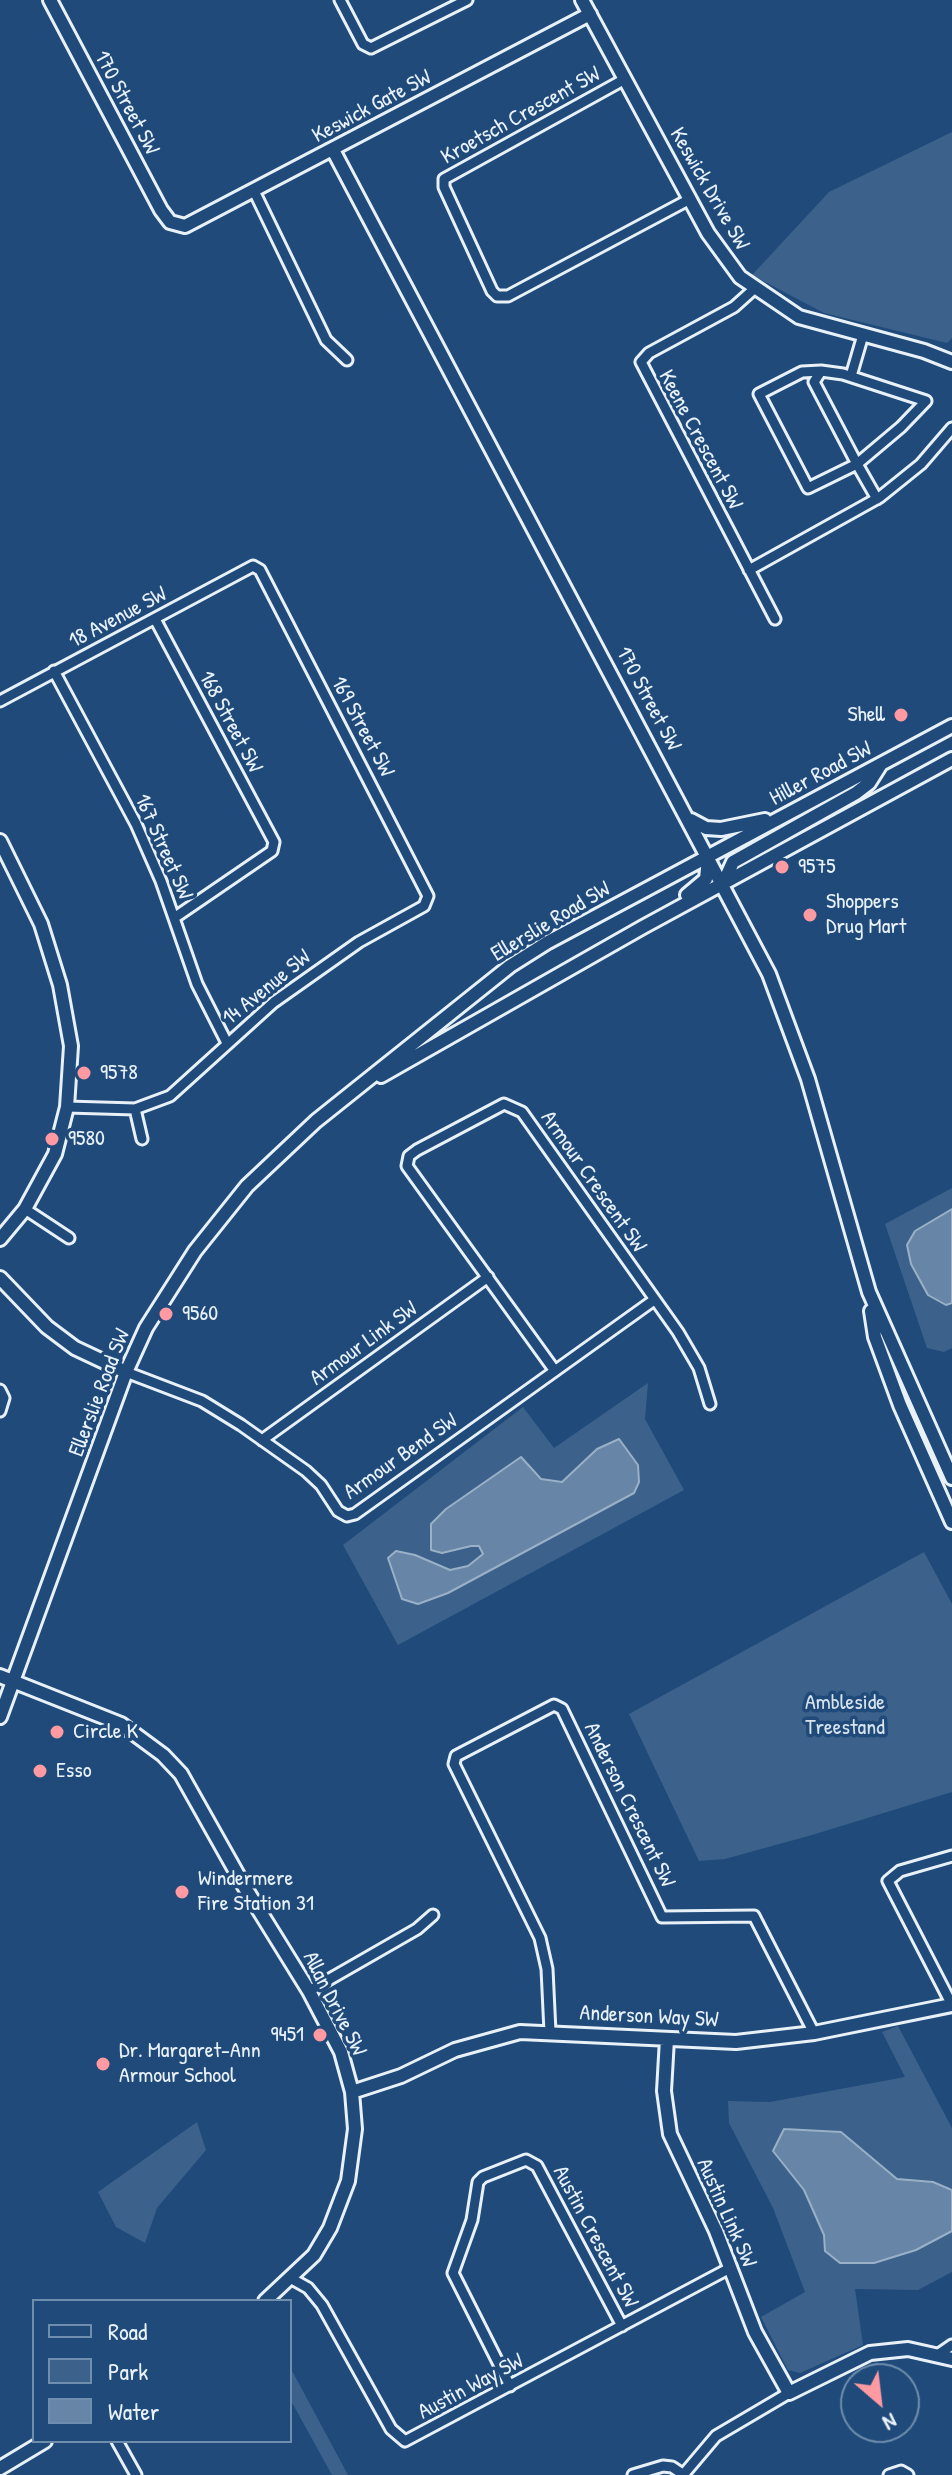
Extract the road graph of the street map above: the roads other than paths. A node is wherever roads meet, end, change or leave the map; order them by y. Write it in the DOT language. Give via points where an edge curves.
graph roads {
  1 [pos="50,0"];
  2 [pos="340,0"];
  3 [pos="467,0"];
  4 [pos="582,0"];
  5 [pos="590,14"];
  6 [pos="625,79"];
  7 [pos="333,150"];
  8 [pos="254,191"];
  9 [pos="690,199"];
  10 [pos="170,222"];
  11 [pos="754,289"];
  12 [pos="863,335"];
  13 [pos="347,360"];
  14 [pos="952,362"];
  15 [pos="821,371"];
  16 [pos="851,376"];
  17 [pos="952,428"];
  18 [pos="857,464"];
  19 [pos="877,499"];
  20 [pos="256,568"];
  21 [pos="749,570"];
  22 [pos="155,619"];
  23 [pos="775,619"];
  24 [pos="54,671"];
  25 [pos="0,701"];
  26 [pos="952,726"];
  27 [pos="952,759"];
  28 [pos="881,764"];
  29 [pos="684,811"];
  30 [pos="784,816"];
  31 [pos="0,841"];
  32 [pos="708,856"];
  33 [pos="723,884"];
  34 [pos="428,901"];
  35 [pos="174,918"];
  36 [pos="543,983"];
  37 [pos="227,1043"];
  38 [pos="348,1096"];
  39 [pos="67,1107"];
  40 [pos="135,1109"];
  41 [pos="142,1139"];
  42 [pos="25,1209"];
  43 [pos="69,1238"];
  44 [pos="0,1239"];
  45 [pos="488,1277"];
  46 [pos="0,1278"];
  47 [pos="869,1292"];
  48 [pos="654,1300"];
  49 [pos="555,1371"];
  50 [pos="126,1372"];
  51 [pos="1,1392"];
  52 [pos="710,1404"];
  53 [pos="0,1411"];
  54 [pos="262,1440"];
  55 [pos="952,1478"];
  56 [pos="952,1522"];
  57 [pos="6,1679"];
  58 [pos="0,1717"];
  59 [pos="952,1856"];
  60 [pos="433,1915"];
  61 [pos="309,1991"];
  62 [pos="952,2005"];
  63 [pos="550,2032"];
  64 [pos="814,2033"];
  65 [pos="667,2039"];
  66 [pos="352,2092"];
  67 [pos="730,2268"];
  68 [pos="292,2279"];
  69 [pos="267,2299"];
  70 [pos="622,2326"];
  71 [pos="952,2345"];
  72 [pos="939,2354"];
  73 [pos="952,2359"];
  74 [pos="510,2386"];
  75 [pos="789,2393"];
  76 [pos="42,2443"];
  77 [pos="118,2443"];
  78 [pos="0,2468"];
  79 [pos="136,2475"];
  80 [pos="633,2475"];
  81 [pos="684,2475"];
  82 [pos="889,2475"];
  83 [pos="908,2475"];
  1 -- 10 [label="main road, 170 Street SW"];
  2 -- 3 [label="street" via="363,44 371,48"];
  4 -- 5 [label="main road, Keswick Drive SW"];
  5 -- 6 [label="main road, Keswick Drive SW"];
  5 -- 7 [label="main road, Keswick Gate SW"];
  6 -- 9 [label="main road, Keswick Drive SW"];
  6 -- 9 [label="street, Kroetsch Crescent SW" via="444,179 492,291 508,296"];
  7 -- 8 [label="main road, Keswick Gate SW"];
  7 -- 29 [label="main road, 170 Street SW"];
  8 -- 10 [label="main road, Keswick Gate SW" via="194,224"];
  8 -- 13 [label="street" via="326,340"];
  9 -- 11 [label="main road, Keswick Drive SW" via="723,256"];
  11 -- 12 [label="main road, Keswick Drive SW" via="799,317"];
  11 -- 21 [label="street, Keene Crescent SW" via="734,307 641,362"];
  12 -- 14 [label="main road, Keswick Drive SW"];
  12 -- 16 [label="street"];
  15 -- 16 [label="street"];
  15 -- 18 [label="street" via="814,382"];
  15 -- 18 [label="street" via="802,372 759,394 808,488"];
  16 -- 18 [label="street" via="926,401"];
  17 -- 19 [label="street" via="921,464"];
  18 -- 19 [label="street"];
  19 -- 21 [label="street"];
  20 -- 22 [label="street, 18 Avenue SW"];
  20 -- 34 [label="street, 169 Street SW"];
  21 -- 23 [label="street, Keene Crescent SW"];
  22 -- 24 [label="street, 18 Avenue SW"];
  22 -- 35 [label="street, 168 Street SW" via="274,842 272,851"];
  24 -- 25 [label="street, 18 Avenue SW"];
  24 -- 35 [label="street, 167 Street SW" via="136,824"];
  26 -- 28 [label="main road, Hiller Road SW"];
  27 -- 33 [label="main road"];
  28 -- 30 [label="main road, Hiller Road SW"];
  28 -- 33 [label="main road" via="856,793 733,862"];
  29 -- 30 [label="main road" via="706,828"];
  29 -- 32 [label="main road, 170 Street SW"];
  30 -- 32 [label="main road, Hiller Road SW"];
  31 -- 39 [label="main road" via="34,907 60,985 71,1046"];
  32 -- 33 [label="main road, 170 Street SW"];
  32 -- 36 [label="main road" via="700,887 564,963"];
  32 -- 38 [label="main road, Ellerslie Road SW" via="510,966"];
  33 -- 36 [label="main road, Ellerslie Road SW"];
  33 -- 47 [label="main road, 170 Street SW" via="791,1028"];
  34 -- 37 [label="street, 14 Avenue SW" via="323,966"];
  35 -- 37 [label="street, 167 Street SW" via="197,984"];
  36 -- 38 [label="main road, Ellerslie Road SW"];
  37 -- 40 [label="street, 14 Avenue SW" via="170,1096"];
  38 -- 50 [label="main road, Ellerslie Road SW" via="280,1153 222,1215 170,1287"];
  39 -- 40 [label="street, 14 Avenue SW"];
  39 -- 42 [label="main road" via="55,1154"];
  40 -- 41 [label="street"];
  42 -- 43 [label="street"];
  42 -- 44 [label="main road"];
  45 -- 48 [label="street, Armour Crescent SW" via="407,1166 417,1150 494,1107 512,1105"];
  45 -- 49 [label="street, Armour Crescent SW"];
  45 -- 54 [label="street, Armour Link SW"];
  46 -- 50 [label="main road" via="75,1348"];
  47 -- 55 [label="main road, 170 Street SW"];
  47 -- 56 [label="main road, 170 Street SW" via="875,1337 900,1407"];
  48 -- 49 [label="street, Armour Bend SW"];
  48 -- 52 [label="street, Armour Crescent SW" via="699,1368"];
  49 -- 54 [label="street, Armour Bend SW" via="347,1516 306,1471"];
  50 -- 54 [label="street, Armour Bend SW" via="202,1401"];
  50 -- 57 [label="main road, Ellerslie Road SW"];
  51 -- 53 [label="street"];
  57 -- 58 [label="main road, Ellerslie Road SW"];
  57 -- 61 [label="main road, Allan Drive SW" via="121,1724 172,1764"];
  59 -- 62 [label="street" via="900,1871 888,1881"];
  60 -- 61 [label="street"];
  61 -- 66 [label="main road, Allan Drive SW" via="341,2052"];
  62 -- 64 [label="main road, Anderson Way SW"];
  63 -- 64 [label="street, Anderson Crescent SW" via="540,1938 454,1764 456,1756 554,1705 562,1709 662,1917 754,1916"];
  63 -- 65 [label="main road, Anderson Way SW"];
  63 -- 66 [label="main road, Anderson Way SW" via="487,2039"];
  64 -- 65 [label="main road, Anderson Way SW" via="736,2042"];
  65 -- 67 [label="main road, Austin Link SW" via="664,2091 670,2134"];
  66 -- 68 [label="main road, Allan Drive SW" via="355,2146 348,2181 322,2242"];
  67 -- 70 [label="street, Austin Way SW"];
  67 -- 75 [label="main road, Austin Link SW" via="755,2332"];
  68 -- 69 [label="main road, Allan Drive SW"];
  68 -- 74 [label="street, Austin Way SW" via="322,2305 400,2439 412,2439"];
  70 -- 74 [label="street, Austin Way SW"];
  70 -- 74 [label="street, Austin Crescent SW" via="537,2166 526,2160 483,2177 453,2273"];
  71 -- 72 [label="street"];
  72 -- 73 [label="main road"];
  72 -- 75 [label="main road" via="908,2349 870,2353"];
  75 -- 81 [label="street" via="716,2436"];
  76 -- 78 [label="main road"];
  77 -- 79 [label="street"];
  80 -- 81 [label="street" via="663,2466"];
  82 -- 83 [label="street"];
}
